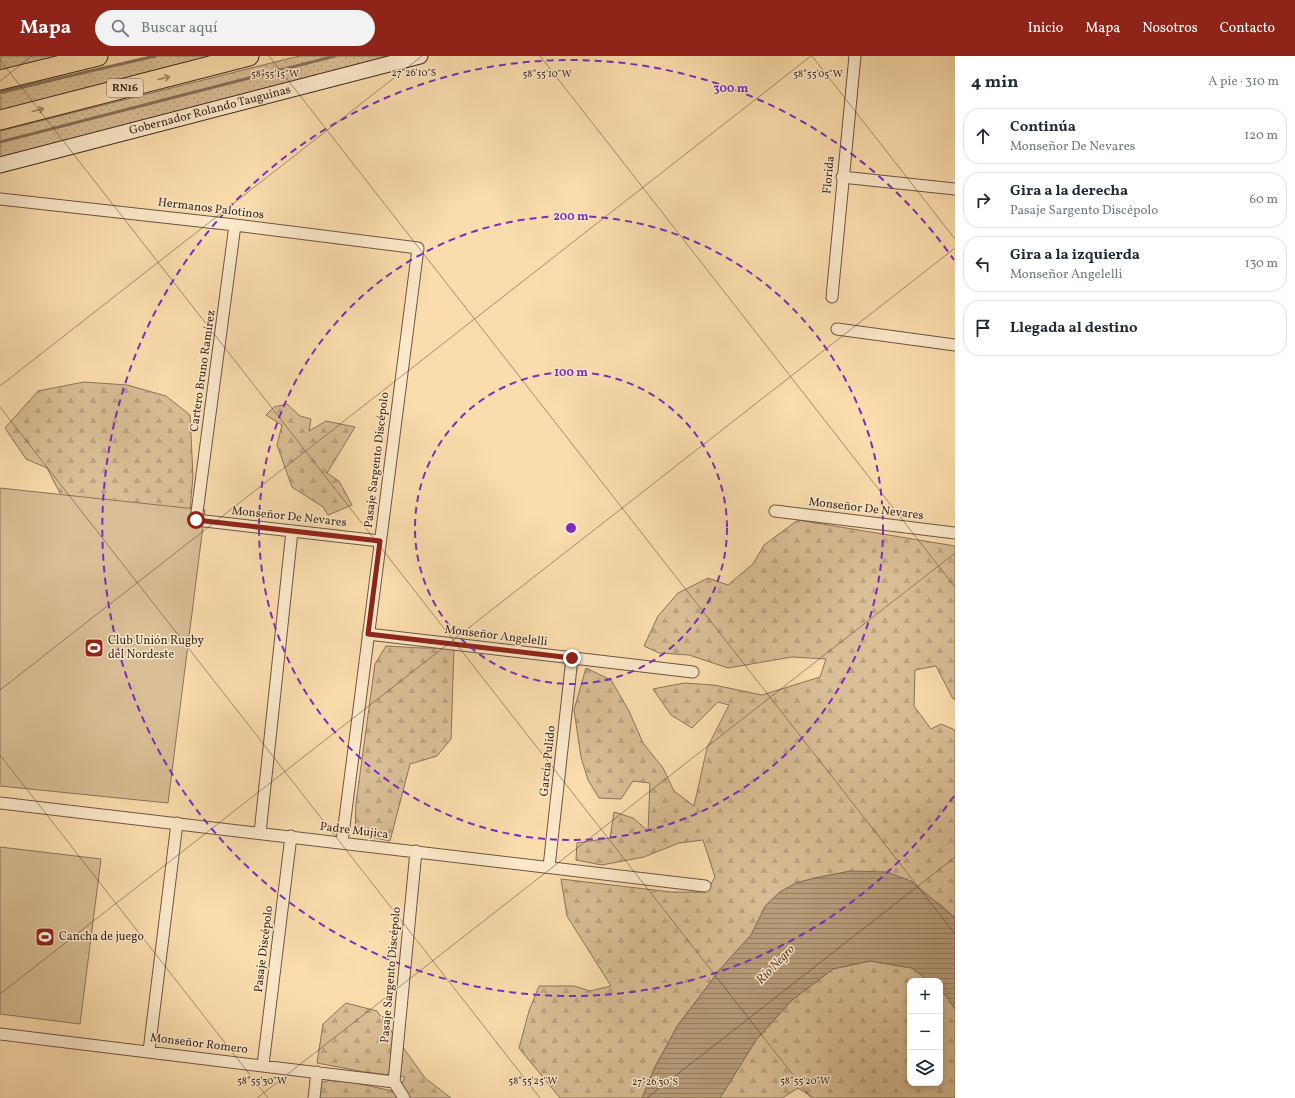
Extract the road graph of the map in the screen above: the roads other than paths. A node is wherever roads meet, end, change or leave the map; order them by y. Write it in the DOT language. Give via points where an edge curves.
graph roads {
  1 [pos="98,56"];
  2 [pos="249,56"];
  3 [pos="420,56"];
  4 [pos="855,56"];
  5 [pos="0,80"];
  6 [pos="0,120"];
  7 [pos="0,165"];
  8 [pos="842,177"];
  9 [pos="955,189"];
  10 [pos="0,199"];
  11 [pos="235,225"];
  12 [pos="418,248"];
  13 [pos="832,297"];
  14 [pos="837,329"];
  15 [pos="955,344"];
  16 [pos="775,511"];
  17 [pos="196,520"];
  18 [pos="292,531"];
  19 [pos="955,533"];
  20 [pos="380,541"];
  21 [pos="368,634"];
  22 [pos="572,658"];
  23 [pos="693,672"];
  24 [pos="0,803"];
  25 [pos="177,823"];
  26 [pos="260,833"];
  27 [pos="291,836"];
  28 [pos="342,842"];
  29 [pos="416,851"];
  30 [pos="549,867"];
  31 [pos="705,886"];
  32 [pos="0,1034"];
  33 [pos="149,1051"];
  34 [pos="263,1065"];
  35 [pos="317,1072"];
  36 [pos="394,1082"];
  37 [pos="314,1098"];
  38 [pos="404,1098"];
  1 -- 5 [label="highway"];
  6 -- 2 [label="highway, RN16, one-way"];
  3 -- 7 [label="street, Gobernador Rolando Tauguinas"];
  4 -- 8 [label="street, Florida"];
  8 -- 9 [label="street"];
  8 -- 13 [label="street, Florida"];
  10 -- 11 [label="street, Hermanos Palotinos"];
  11 -- 12 [label="street, Hermanos Palotinos"];
  11 -- 17 [label="street, Cartero Bruno Ramírez"];
  12 -- 20 [label="street, Pasaje Sargento Discépolo"];
  14 -- 15 [label="street"];
  16 -- 19 [label="street, Monseñor De Nevares"];
  17 -- 18 [label="street, Monseñor De Nevares"];
  18 -- 20 [label="street, Monseñor De Nevares"];
  18 -- 26 [label="street"];
  20 -- 21 [label="street, Pasaje Sargento Discépolo"];
  21 -- 22 [label="street, Monseñor Angelelli"];
  21 -- 28 [label="street, Pasaje Sargento Discépolo"];
  22 -- 23 [label="street, Monseñor Angelelli"];
  22 -- 30 [label="street, García Pulido"];
  24 -- 25 [label="street, Padre Mujica"];
  25 -- 26 [label="street, Padre Mujica"];
  25 -- 33 [label="street"];
  26 -- 27 [label="street, Padre Mujica"];
  27 -- 28 [label="street, Padre Mujica"];
  27 -- 34 [label="street, Pasaje Discépolo"];
  28 -- 29 [label="street, Padre Mujica"];
  29 -- 30 [label="street, Padre Mujica"];
  29 -- 36 [label="street, Pasaje Sargento Discépolo"];
  30 -- 31 [label="street, Padre Mujica"];
  32 -- 33 [label="street, Monseñor Romero"];
  33 -- 34 [label="street, Monseñor Romero"];
  34 -- 35 [label="street, Monseñor Romero"];
  35 -- 36 [label="street, Monseñor Romero"];
  35 -- 37 [label="street"];
  36 -- 38 [label="street"];
}
